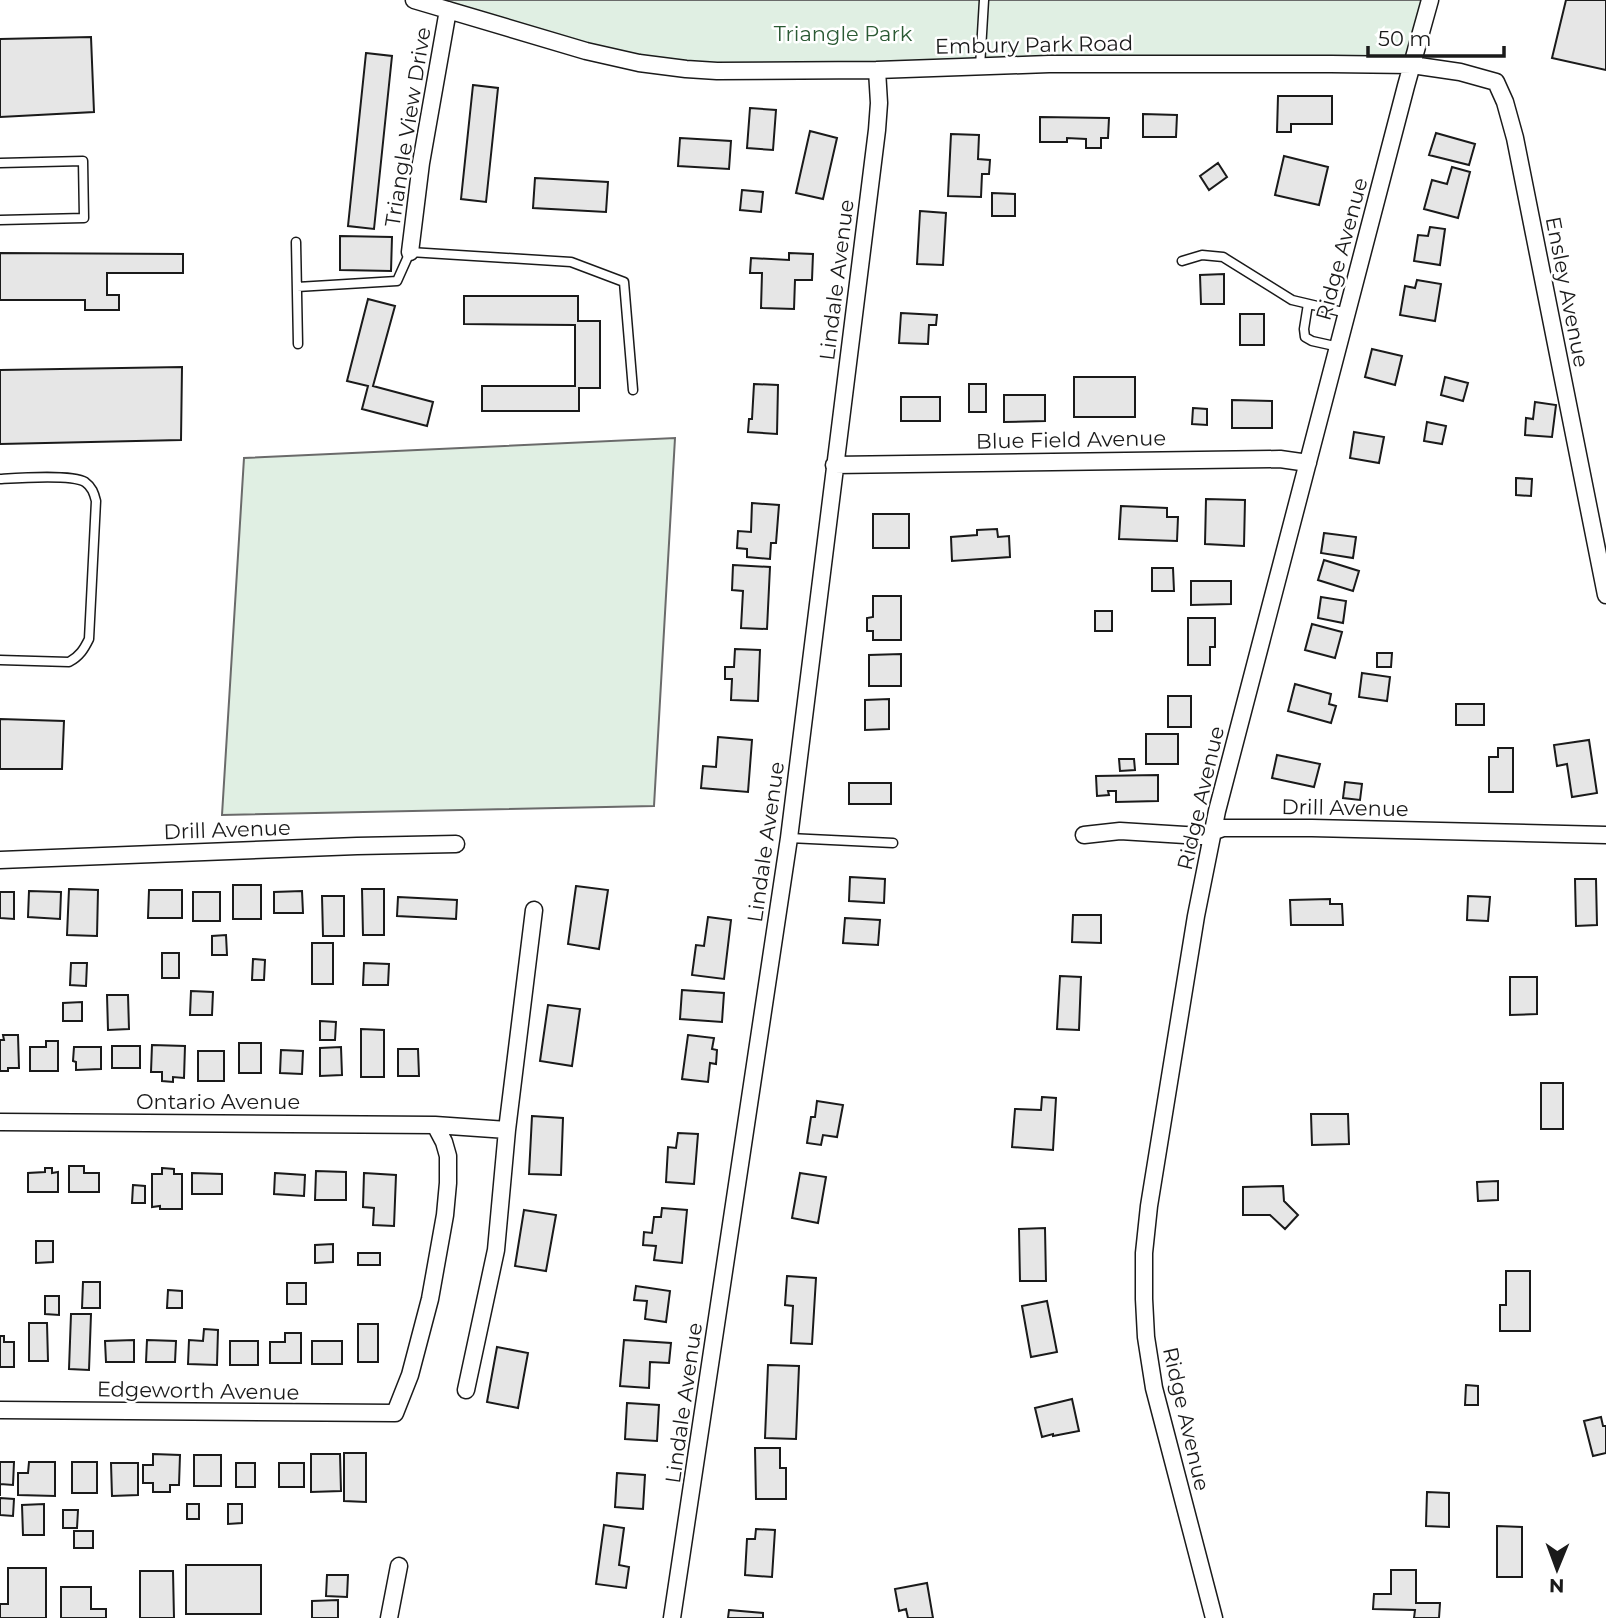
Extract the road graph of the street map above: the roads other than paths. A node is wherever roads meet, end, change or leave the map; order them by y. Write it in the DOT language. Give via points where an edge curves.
graph roads {
  1 [pos="984,0"];
  2 [pos="1430,0"];
  3 [pos="423,1"];
  4 [pos="448,10"];
  5 [pos="1412,65"];
  6 [pos="980,66"];
  7 [pos="877,70"];
  8 [pos="0,163"];
  9 [pos="0,220"];
  10 [pos="296,242"];
  11 [pos="410,251"];
  12 [pos="1182,261"];
  13 [pos="298,287"];
  14 [pos="1308,304"];
  15 [pos="1347,313"];
  16 [pos="298,344"];
  17 [pos="1339,347"];
  18 [pos="633,390"];
  19 [pos="1308,463"];
  20 [pos="834,465"];
  21 [pos="0,479"];
  22 [pos="1606,596"];
  23 [pos="0,660"];
  24 [pos="1213,832"];
  25 [pos="1084,835"];
  26 [pos="1606,835"];
  27 [pos="789,838"];
  28 [pos="456,844"];
  29 [pos="893,844"];
  30 [pos="0,860"];
  31 [pos="534,909"];
  32 [pos="0,1122"];
  33 [pos="435,1125"];
  34 [pos="507,1130"];
  35 [pos="466,1390"];
  36 [pos="0,1410"];
  37 [pos="399,1566"];
  38 [pos="389,1618"];
  39 [pos="672,1618"];
  40 [pos="1214,1618"];
  1 -- 6 [label="lane"];
  2 -- 5 [label="street, Ridge Avenue"];
  3 -- 4 [label="street, Embury Park Road"];
  4 -- 7 [label="street, Embury Park Road" via="639,63 717,71"];
  4 -- 11 [label="street, Triangle View Drive"];
  5 -- 6 [label="street, Embury Park Road"];
  5 -- 15 [label="street, Ridge Avenue"];
  5 -- 22 [label="street, Ensley Avenue" via="1496,82 1505,102"];
  6 -- 7 [label="street, Embury Park Road"];
  7 -- 20 [label="street, Lindale Avenue" via="877,130"];
  8 -- 9 [label="lane" via="83,161 84,218"];
  10 -- 13 [label="lane"];
  11 -- 13 [label="lane" via="397,281"];
  11 -- 18 [label="lane" via="571,262 624,282"];
  12 -- 14 [label="lane" via="1202,255 1223,257 1292,300"];
  13 -- 16 [label="lane"];
  14 -- 15 [label="lane"];
  14 -- 17 [label="lane" via="1305,337"];
  15 -- 17 [label="street, Ridge Avenue"];
  17 -- 19 [label="street, Ridge Avenue"];
  19 -- 20 [label="street, Blue Field Avenue" via="1280,458"];
  19 -- 24 [label="street, Ridge Avenue"];
  20 -- 27 [label="street, Lindale Avenue"];
  21 -- 23 [label="lane" via="83,480 96,500 89,639 84,649 69,662"];
  24 -- 25 [label="street, Drill Avenue" via="1201,836 1119,831"];
  24 -- 26 [label="street, Drill Avenue" via="1223,828 1312,828"];
  24 -- 40 [label="street, Ridge Avenue" via="1149,1206 1144,1299 1154,1388"];
  27 -- 29 [label="lane"];
  27 -- 39 [label="street, Lindale Avenue"];
  28 -- 30 [label="street, Drill Avenue"];
  31 -- 34 [label="street"];
  32 -- 33 [label="street, Ontario Avenue"];
  33 -- 34 [label="street, Ontario Avenue"];
  33 -- 36 [label="street, Edgeworth Avenue" via="448,1156 445,1215 430,1299 395,1413"];
  34 -- 35 [label="street" via="496,1250"];
  37 -- 38 [label="street"];
}
